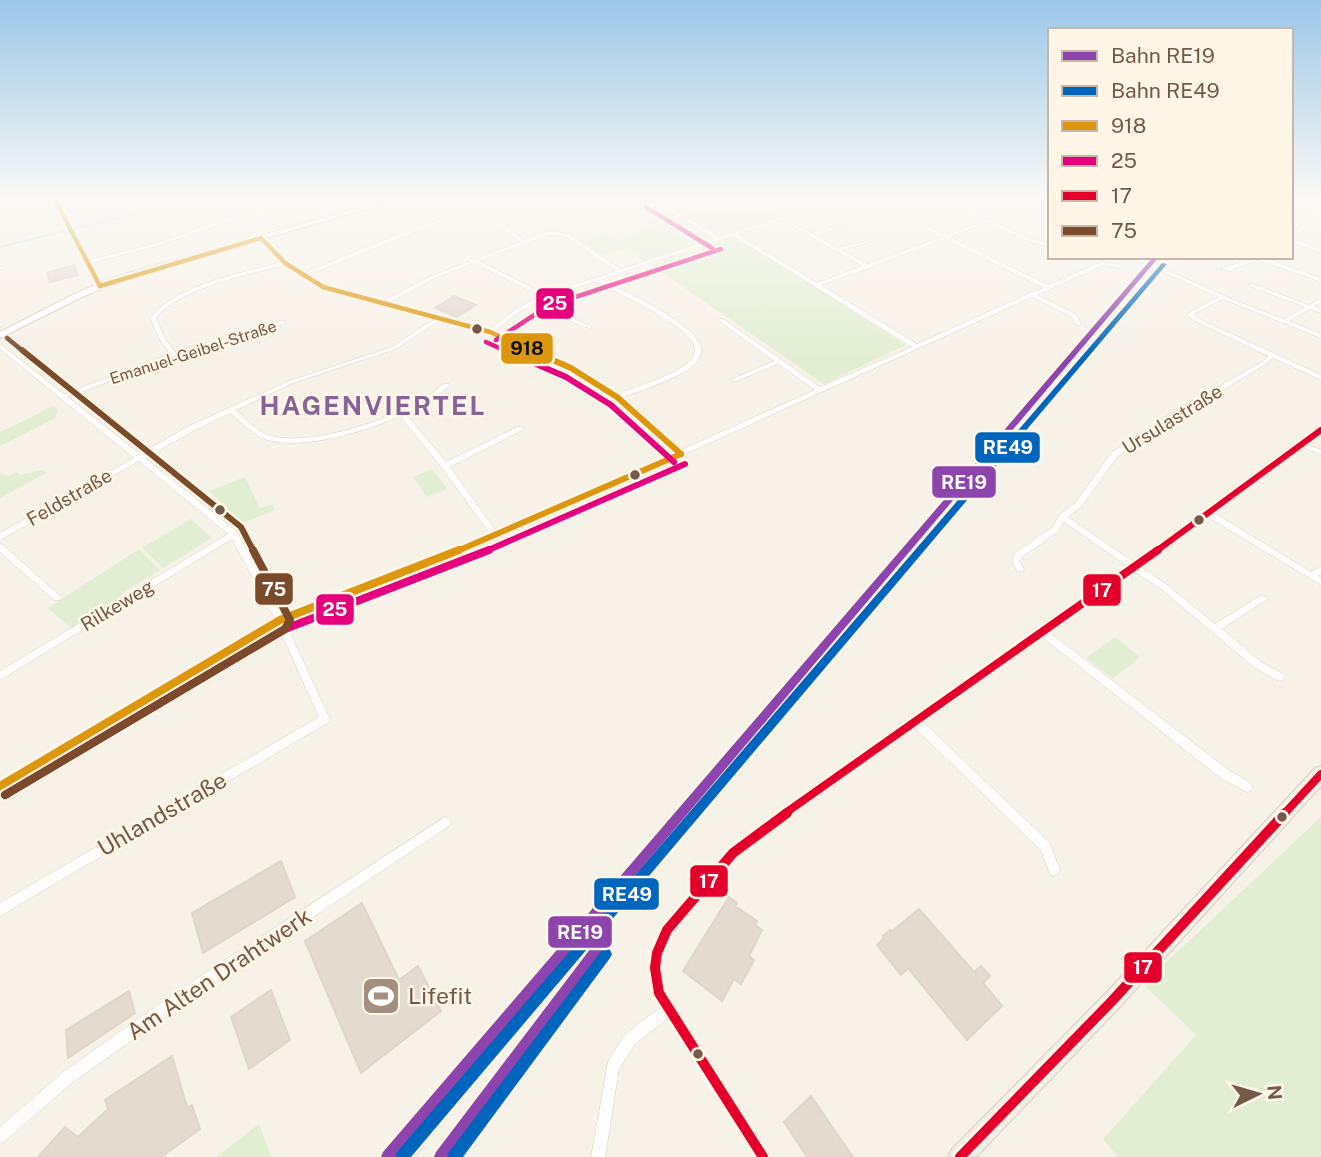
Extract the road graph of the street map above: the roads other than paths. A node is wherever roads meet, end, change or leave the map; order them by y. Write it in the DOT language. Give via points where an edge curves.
graph roads {
  1 [pos="81,252"];
  2 [pos="128,252"];
  3 [pos="214,252"];
  4 [pos="274,252"];
  5 [pos="361,252"];
  6 [pos="495,252"];
  7 [pos="591,252"];
  8 [pos="678,252"];
  9 [pos="763,252"];
  10 [pos="842,252"];
  11 [pos="909,252"];
  12 [pos="975,252"];
  13 [pos="1138,259"];
  14 [pos="1255,259"];
  15 [pos="1265,259"];
  16 [pos="472,260"];
  17 [pos="86,263"];
  18 [pos="285,263"];
  19 [pos="1119,266"];
  20 [pos="868,267"];
  21 [pos="1231,268"];
  22 [pos="620,271"];
  23 [pos="304,275"];
  24 [pos="596,279"];
  25 [pos="1321,280"];
  26 [pos="817,285"];
  27 [pos="1251,285"];
  28 [pos="100,286"];
  29 [pos="1047,288"];
  30 [pos="1031,294"];
  31 [pos="544,296"];
  32 [pos="1223,297"];
  33 [pos="1321,300"];
  34 [pos="383,304"];
  35 [pos="1310,307"];
  36 [pos="1321,312"];
  37 [pos="439,318"];
  38 [pos="721,320"];
  39 [pos="283,322"];
  40 [pos="1284,322"];
  41 [pos="1078,324"];
  42 [pos="589,327"];
  43 [pos="490,332"];
  44 [pos="0,335"];
  45 [pos="1321,337"];
  46 [pos="0,346"];
  47 [pos="917,346"];
  48 [pos="174,355"];
  49 [pos="1273,355"];
  50 [pos="779,361"];
  51 [pos="1264,363"];
  52 [pos="1294,365"];
  53 [pos="1321,378"];
  54 [pos="734,380"];
  55 [pos="447,385"];
  56 [pos="821,391"];
  57 [pos="63,397"];
  58 [pos="617,397"];
  59 [pos="231,410"];
  60 [pos="401,413"];
  61 [pos="520,429"];
  62 [pos="1321,430"];
  63 [pos="1302,444"];
  64 [pos="1321,453"];
  65 [pos="681,454"];
  66 [pos="137,457"];
  67 [pos="445,466"];
  68 [pos="1208,513"];
  69 [pos="1062,517"];
  70 [pos="234,534"];
  71 [pos="496,536"];
  72 [pos="0,537"];
  73 [pos="0,547"];
  74 [pos="1135,567"];
  75 [pos="1020,569"];
  76 [pos="1321,569"];
  77 [pos="1317,579"];
  78 [pos="57,598"];
  79 [pos="1263,598"];
  80 [pos="280,620"];
  81 [pos="1215,629"];
  82 [pos="1042,632"];
  83 [pos="0,676"];
  84 [pos="1280,677"];
  85 [pos="916,722"];
  86 [pos="1321,774"];
  87 [pos="0,786"];
  88 [pos="1247,787"];
  89 [pos="445,822"];
  90 [pos="1054,870"];
  91 [pos="0,910"];
  92 [pos="668,1010"];
  93 [pos="0,1136"];
  94 [pos="598,1157"];
  95 [pos="763,1157"];
  96 [pos="960,1157"];
  1 -- 17 [label="street"];
  2 -- 17 [label="street"];
  3 -- 28 [label="main road"];
  4 -- 18 [label="street"];
  5 -- 23 [label="street"];
  6 -- 16 [label="street"];
  7 -- 22 [label="street"];
  8 -- 22 [label="street"];
  9 -- 26 [label="street"];
  10 -- 20 [label="street"];
  11 -- 20 [label="street"];
  12 -- 29 [label="street"];
  13 -- 32 [label="street"];
  14 -- 21 [label="street"];
  15 -- 25 [label="street"];
  16 -- 31 [label="street"];
  16 -- 34 [label="street"];
  17 -- 28 [label="street"];
  18 -- 23 [label="street"];
  18 -- 48 [label="street" via="180,295 163,305 153,318"];
  19 -- 29 [label="street" via="1103,264"];
  20 -- 26 [label="street"];
  22 -- 24 [label="street"];
  23 -- 34 [label="street" via="323,287"];
  24 -- 31 [label="street"];
  24 -- 58 [label="street" via="664,317 688,334 698,350 685,367"];
  26 -- 47 [label="street"];
  27 -- 35 [label="street"];
  28 -- 44 [label="main road"];
  29 -- 30 [label="street"];
  30 -- 41 [label="street" via="1075,316"];
  30 -- 47 [label="street"];
  31 -- 42 [label="street" via="572,320"];
  31 -- 43 [label="street"];
  32 -- 40 [label="street"];
  32 -- 49 [label="street" via="1190,314"];
  33 -- 35 [label="street"];
  34 -- 37 [label="street"];
  35 -- 36 [label="street"];
  35 -- 40 [label="street"];
  37 -- 43 [label="street"];
  37 -- 59 [label="street" via="394,348 291,382"];
  38 -- 50 [label="street"];
  39 -- 48 [label="street, Emanuel-Geibel-Straße"];
  40 -- 45 [label="street"];
  43 -- 58 [label="street" via="553,359"];
  46 -- 57 [label="street"];
  47 -- 56 [label="street"];
  48 -- 57 [label="street, Emanuel-Geibel-Straße"];
  49 -- 51 [label="street, Ursulastraße"];
  49 -- 52 [label="street"];
  50 -- 54 [label="street"];
  50 -- 56 [label="street"];
  51 -- 52 [label="street"];
  51 -- 69 [label="street, Ursulastraße" via="1115,454 1079,504"];
  52 -- 53 [label="street"];
  55 -- 60 [label="street" via="438,395"];
  56 -- 65 [label="street"];
  57 -- 66 [label="street"];
  58 -- 65 [label="street"];
  59 -- 60 [label="street" via="268,438 285,441 327,438"];
  59 -- 66 [label="street"];
  60 -- 67 [label="street"];
  61 -- 67 [label="street"];
  62 -- 63 [label="street"];
  63 -- 64 [label="street"];
  63 -- 68 [label="street"];
  65 -- 71 [label="street"];
  66 -- 70 [label="street"];
  66 -- 72 [label="street, Feldstraße"];
  67 -- 71 [label="street"];
  68 -- 74 [label="street"];
  68 -- 77 [label="street"];
  69 -- 74 [label="street"];
  69 -- 75 [label="street, Ursulastraße" via="1056,529 1017,555"];
  70 -- 80 [label="street"];
  70 -- 83 [label="street, Rilkeweg"];
  71 -- 80 [label="street"];
  73 -- 78 [label="street"];
  74 -- 81 [label="street"];
  74 -- 82 [label="street"];
  76 -- 77 [label="street"];
  79 -- 81 [label="street"];
  80 -- 87 [label="street"];
  80 -- 91 [label="street, Uhlandstraße" via="325,719"];
  81 -- 84 [label="street"];
  82 -- 85 [label="street"];
  82 -- 88 [label="street"];
  85 -- 90 [label="street" via="1045,846"];
  85 -- 92 [label="street" via="755,835 702,889 667,930 656,954 654,976"];
  86 -- 96 [label="main road" via="1111,1002"];
  89 -- 93 [label="street, Am Alten Drahtwerk" via="174,1002 68,1077"];
  92 -- 94 [label="street" via="630,1039 613,1067"];
  92 -- 95 [label="street"];
}
